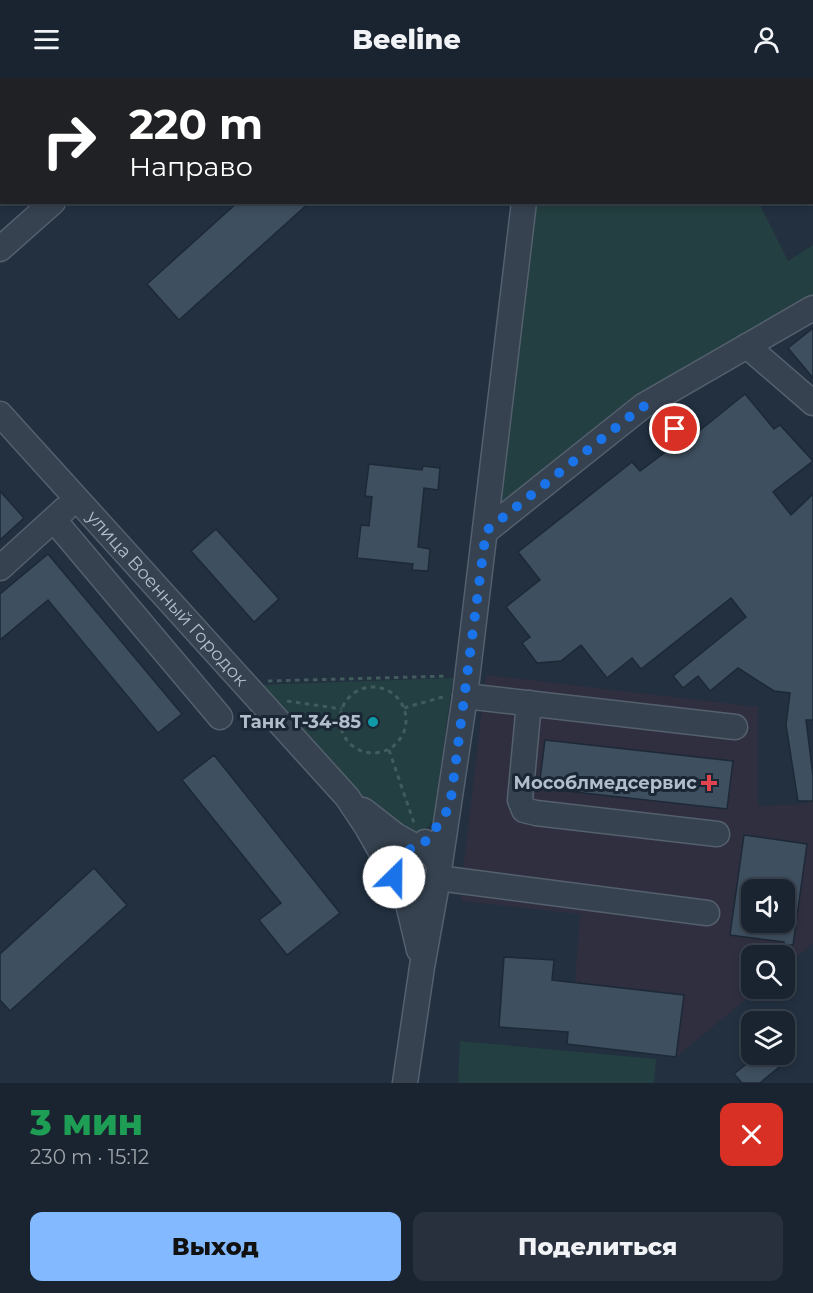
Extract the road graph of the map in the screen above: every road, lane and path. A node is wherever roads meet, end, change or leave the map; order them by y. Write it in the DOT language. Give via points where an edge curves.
graph roads {
  1 [pos="51,204"];
  2 [pos="524,204"];
  3 [pos="0,249"];
  4 [pos="813,308"];
  5 [pos="747,346"];
  6 [pos="813,402"];
  7 [pos="643,406"];
  8 [pos="0,414"];
  9 [pos="687,434"];
  10 [pos="77,499"];
  11 [pos="54,520"];
  12 [pos="486,531"];
  13 [pos="0,567"];
  14 [pos="261,681"];
  15 [pos="466,687"];
  16 [pos="287,701"];
  17 [pos="529,704"];
  18 [pos="404,708"];
  19 [pos="342,709"];
  20 [pos="220,717"];
  21 [pos="735,727"];
  22 [pos="389,750"];
  23 [pos="347,797"];
  24 [pos="450,806"];
  25 [pos="717,834"];
  26 [pos="418,848"];
  27 [pos="439,874"];
  28 [pos="399,882"];
  29 [pos="706,913"];
  30 [pos="422,967"];
  31 [pos="405,1083"];
  1 -- 3 [label="street"];
  2 -- 12 [label="street"];
  4 -- 5 [label="street"];
  5 -- 6 [label="street"];
  5 -- 7 [label="street"];
  7 -- 9 [label="path"];
  7 -- 12 [label="street"];
  8 -- 10 [label="street, улица Военный Городок"];
  10 -- 11 [label="street"];
  10 -- 23 [label="street, улица Военный Городок"];
  11 -- 13 [label="street"];
  11 -- 20 [label="street"];
  12 -- 15 [label="street"];
  14 -- 15 [label="path" via="455,675"];
  15 -- 17 [label="street"];
  15 -- 18 [label="path"];
  15 -- 24 [label="street"];
  16 -- 19 [label="path"];
  17 -- 21 [label="street"];
  17 -- 25 [label="street" via="520,800 524,810"];
  18 -- 19 [label="path" via="388,690 373,687 357,691"];
  18 -- 22 [label="path" via="405,730"];
  19 -- 22 [label="path" via="340,724 350,744 370,754"];
  22 -- 26 [label="path" via="417,833"];
  23 -- 26 [label="street"];
  23 -- 28 [label="street, улица Военный Городок"];
  24 -- 26 [label="street"];
  24 -- 27 [label="street"];
  26 -- 27 [label="street" via="434,856"];
  26 -- 28 [label="street" via="400,855 394,865"];
  27 -- 28 [label="street" via="433,887 423,893 416,894"];
  27 -- 29 [label="street"];
  27 -- 30 [label="street"];
  28 -- 30 [label="street, улица Военный Городок" via="418,939"];
  30 -- 31 [label="street"];
}
